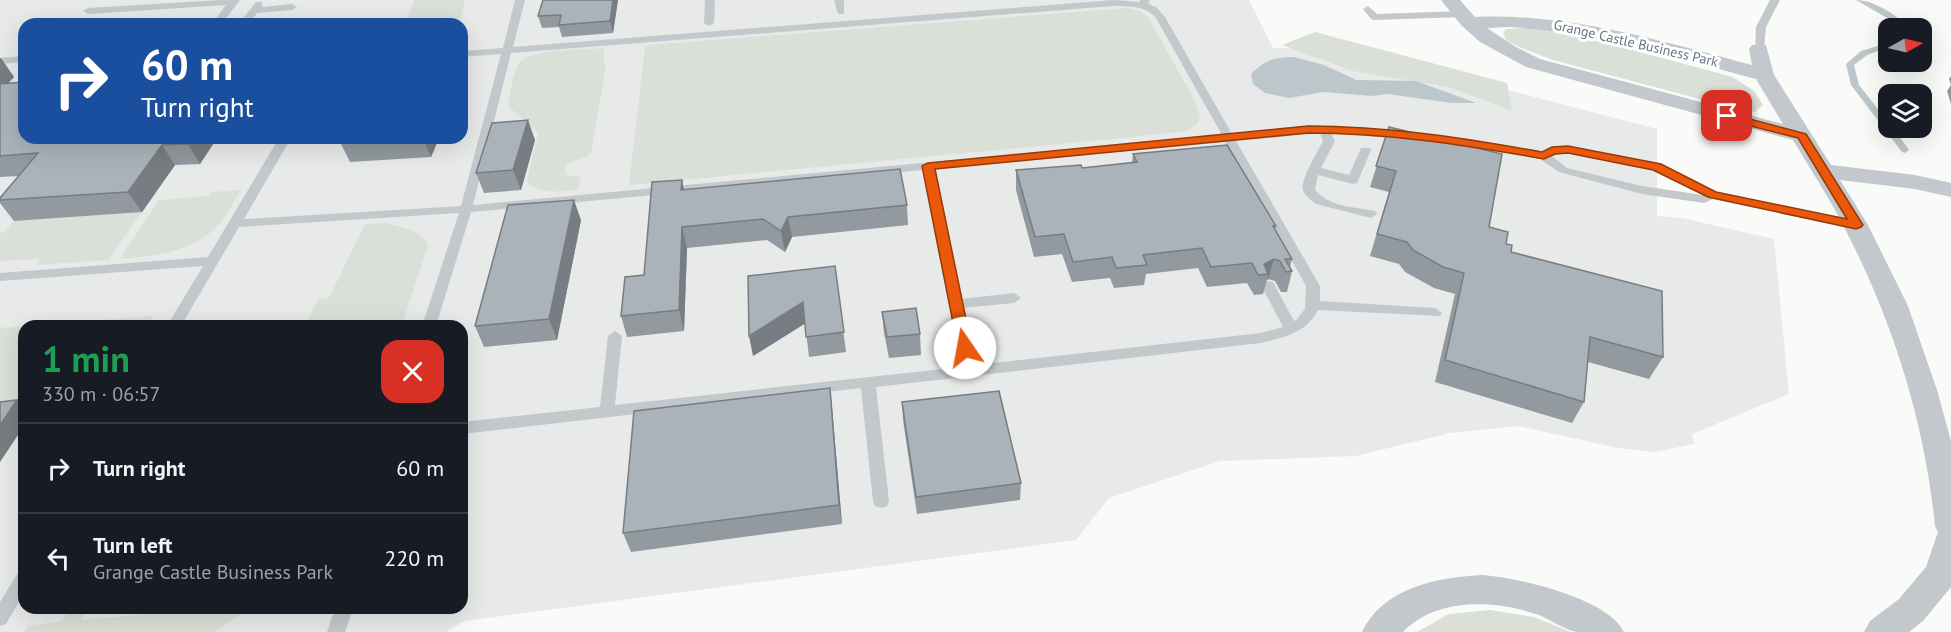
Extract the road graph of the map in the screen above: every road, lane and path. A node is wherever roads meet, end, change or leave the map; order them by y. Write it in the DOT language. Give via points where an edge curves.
graph roads {
  1 [pos="262,0"];
  2 [pos="520,0"];
  3 [pos="710,0"];
  4 [pos="839,0"];
  5 [pos="1775,0"];
  6 [pos="234,1"];
  7 [pos="1144,2"];
  8 [pos="292,7"];
  9 [pos="255,9"];
  10 [pos="1368,9"];
  11 [pos="87,11"];
  12 [pos="841,12"];
  13 [pos="1461,12"];
  14 [pos="221,18"];
  15 [pos="248,18"];
  16 [pos="709,23"];
  17 [pos="1759,49"];
  18 [pos="507,50"];
  19 [pos="468,53"];
  20 [pos="18,60"];
  21 [pos="0,61"];
  22 [pos="1764,75"];
  23 [pos="1324,129"];
  24 [pos="1802,136"];
  25 [pos="1228,138"];
  26 [pos="281,144"];
  27 [pos="1365,150"];
  28 [pos="1544,156"];
  29 [pos="928,166"];
  30 [pos="1314,170"];
  31 [pos="1824,171"];
  32 [pos="1951,190"];
  33 [pos="1712,195"];
  34 [pos="466,208"];
  35 [pos="1371,214"];
  36 [pos="234,223"];
  37 [pos="1856,225"];
  38 [pos="212,261"];
  39 [pos="0,277"];
  40 [pos="1268,285"];
  41 [pos="1014,298"];
  42 [pos="956,304"];
  43 [pos="1313,305"];
  44 [pos="1435,313"];
  45 [pos="178,320"];
  46 [pos="431,320"];
  47 [pos="1292,330"];
  48 [pos="615,336"];
  49 [pos="969,371"];
  50 [pos="868,382"];
  51 [pos="607,411"];
  52 [pos="468,427"];
  53 [pos="881,501"];
  54 [pos="1951,526"];
  55 [pos="1951,539"];
  56 [pos="18,588"];
  57 [pos="342,614"];
  58 [pos="0,618"];
  59 [pos="336,632"];
  60 [pos="1380,632"];
  61 [pos="1606,632"];
  62 [pos="1882,632"];
  1 -- 9 [label="lane"];
  2 -- 18 [label="lane"];
  3 -- 16 [label="lane"];
  4 -- 12 [label="lane"];
  5 -- 17 [label="lane" via="1761,27"];
  6 -- 11 [label="lane"];
  6 -- 14 [label="lane"];
  7 -- 18 [label="lane"];
  7 -- 25 [label="lane" via="1160,17"];
  8 -- 9 [label="lane"];
  9 -- 15 [label="lane"];
  10 -- 13 [label="lane" via="1374,17"];
  13 -- 22 [label="street, Grange Castle Business Park" via="1497,20 1554,23"];
  13 -- 24 [label="street" via="1503,49 1533,63"];
  17 -- 22 [label="street"];
  18 -- 19 [label="lane"];
  18 -- 34 [label="lane"];
  20 -- 21 [label="lane"];
  22 -- 24 [label="street"];
  23 -- 25 [label="lane"];
  23 -- 28 [label="lane" via="1452,140"];
  23 -- 30 [label="lane" via="1329,141"];
  24 -- 31 [label="street"];
  25 -- 29 [label="lane"];
  25 -- 43 [label="lane" via="1313,286"];
  26 -- 36 [label="lane"];
  27 -- 30 [label="lane" via="1353,180"];
  28 -- 33 [label="lane" via="1563,170 1642,190 1704,198"];
  28 -- 33 [label="lane" via="1568,149 1657,167"];
  29 -- 34 [label="lane"];
  29 -- 42 [label="lane"];
  30 -- 35 [label="lane" via="1307,186 1313,198"];
  31 -- 32 [label="street"];
  31 -- 37 [label="street"];
  33 -- 37 [label="lane"];
  34 -- 36 [label="lane"];
  34 -- 46 [label="lane"];
  36 -- 38 [label="lane"];
  37 -- 54 [label="street" via="1895,306 1923,390 1946,481"];
  38 -- 39 [label="lane"];
  38 -- 45 [label="lane"];
  40 -- 47 [label="lane"];
  41 -- 42 [label="lane"];
  42 -- 49 [label="lane"];
  43 -- 44 [label="lane"];
  43 -- 47 [label="lane" via="1304,323"];
  47 -- 49 [label="lane" via="1261,338"];
  48 -- 51 [label="lane"];
  49 -- 50 [label="lane"];
  50 -- 51 [label="lane"];
  50 -- 53 [label="lane"];
  51 -- 52 [label="lane"];
  55 -- 62 [label="street" via="1941,574 1911,610"];
  56 -- 58 [label="lane"];
  57 -- 59 [label="lane"];
  60 -- 61 [label="street" via="1405,608 1443,593 1488,589 1537,598 1586,618"];
}
